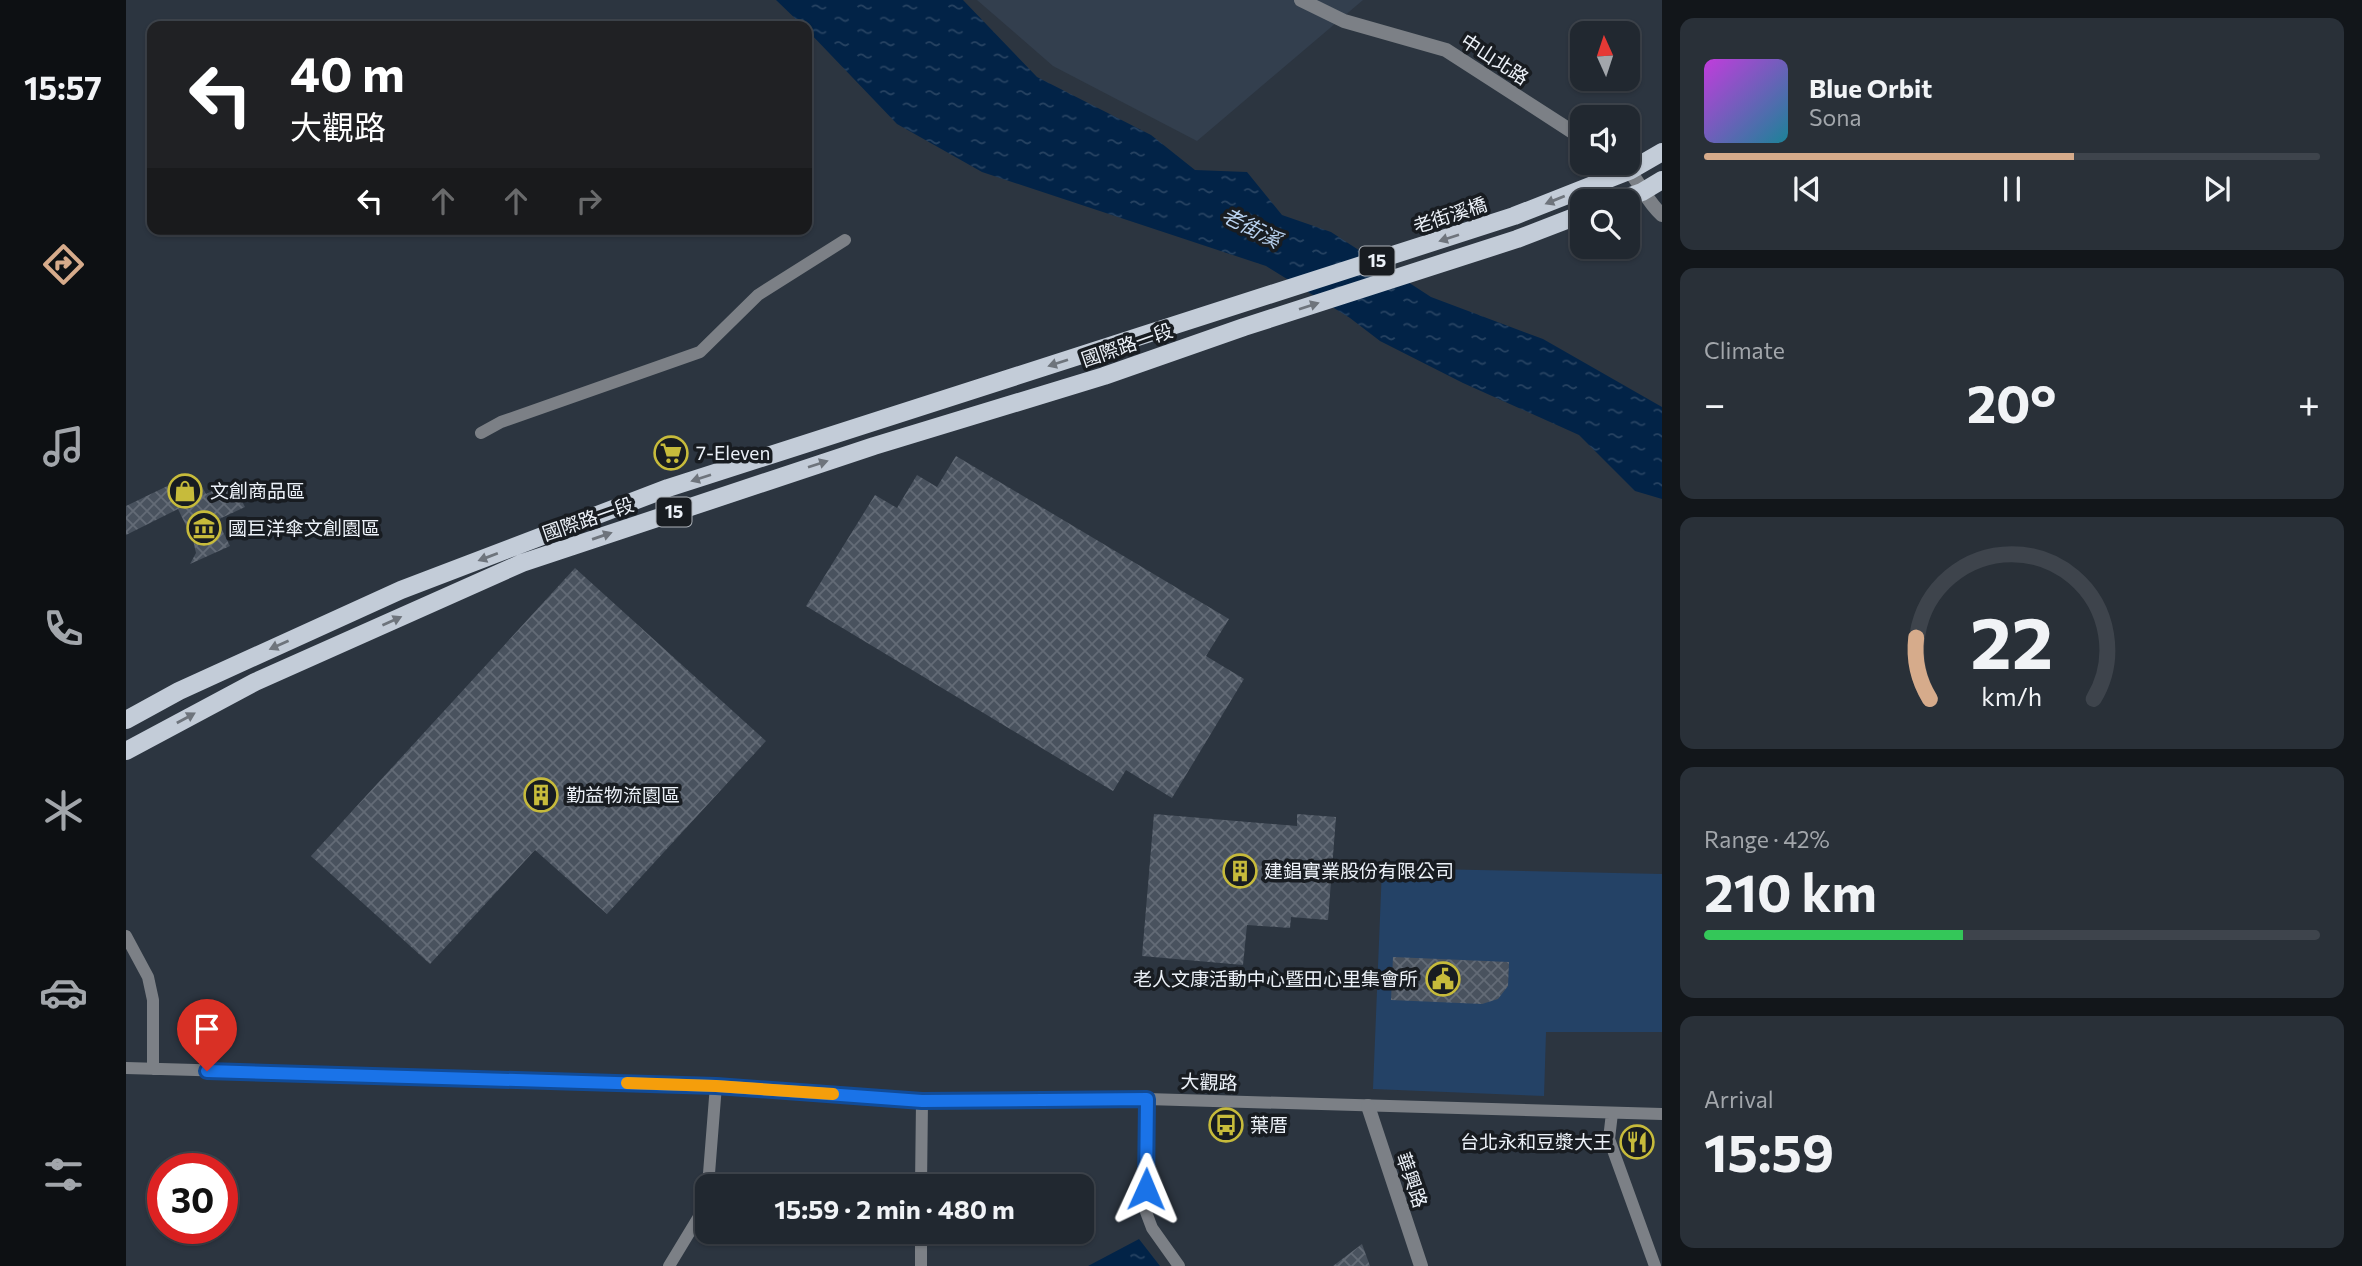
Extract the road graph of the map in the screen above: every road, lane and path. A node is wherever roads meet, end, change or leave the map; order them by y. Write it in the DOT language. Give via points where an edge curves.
graph roads {
  1 [pos="1301,0"];
  2 [pos="1570,130"];
  3 [pos="1662,152"];
  4 [pos="1640,160"];
  5 [pos="1605,175"];
  6 [pos="1631,175"];
  7 [pos="1662,180"];
  8 [pos="1642,192"];
  9 [pos="1662,215"];
  10 [pos="1570,219"];
  11 [pos="845,240"];
  12 [pos="1240,306"];
  13 [pos="481,433"];
  14 [pos="126,720"];
  15 [pos="126,751"];
  16 [pos="126,936"];
  17 [pos="126,1068"];
  18 [pos="153,1069"];
  19 [pos="716,1086"];
  20 [pos="1147,1099"];
  21 [pos="922,1101"];
  22 [pos="1368,1106"];
  23 [pos="1612,1113"];
  24 [pos="1662,1114"];
  25 [pos="709,1174"];
  26 [pos="921,1174"];
  27 [pos="695,1223"];
  28 [pos="921,1244"];
  29 [pos="669,1266"];
  30 [pos="921,1266"];
  31 [pos="1180,1266"];
  32 [pos="1421,1266"];
  33 [pos="1655,1266"];
  1 -- 2 [label="street, 中山北路" via="1344,20 1446,50"];
  3 -- 4 [label="main road, 15"];
  5 -- 12 [label="main road, 老街溪橋 / 15, one-way" via="1514,216"];
  6 -- 8 [label="street"];
  7 -- 8 [label="main road"];
  8 -- 9 [label="street"];
  15 -- 10 [label="main road, 國際路一段 / 15, one-way" via="255,682 522,564"];
  11 -- 13 [label="street" via="758,295 700,352"];
  12 -- 14 [label="main road, 國際路一段 / 15, one-way" via="655,493 401,590 179,691"];
  16 -- 18 [label="street" via="148,977 153,1000"];
  17 -- 18 [label="street, 大觀路"];
  18 -- 19 [label="street, 大觀路"];
  19 -- 21 [label="street, 大觀路"];
  19 -- 25 [label="street"];
  20 -- 21 [label="street, 大觀路"];
  20 -- 22 [label="street, 大觀路"];
  20 -- 31 [label="street" via="1146,1212"];
  21 -- 26 [label="street"];
  22 -- 23 [label="street, 大觀路"];
  22 -- 32 [label="street, 華興路"];
  23 -- 24 [label="street, 大觀路"];
  23 -- 33 [label="street" via="1609,1139"];
  27 -- 29 [label="street"];
  28 -- 30 [label="street"];
}
